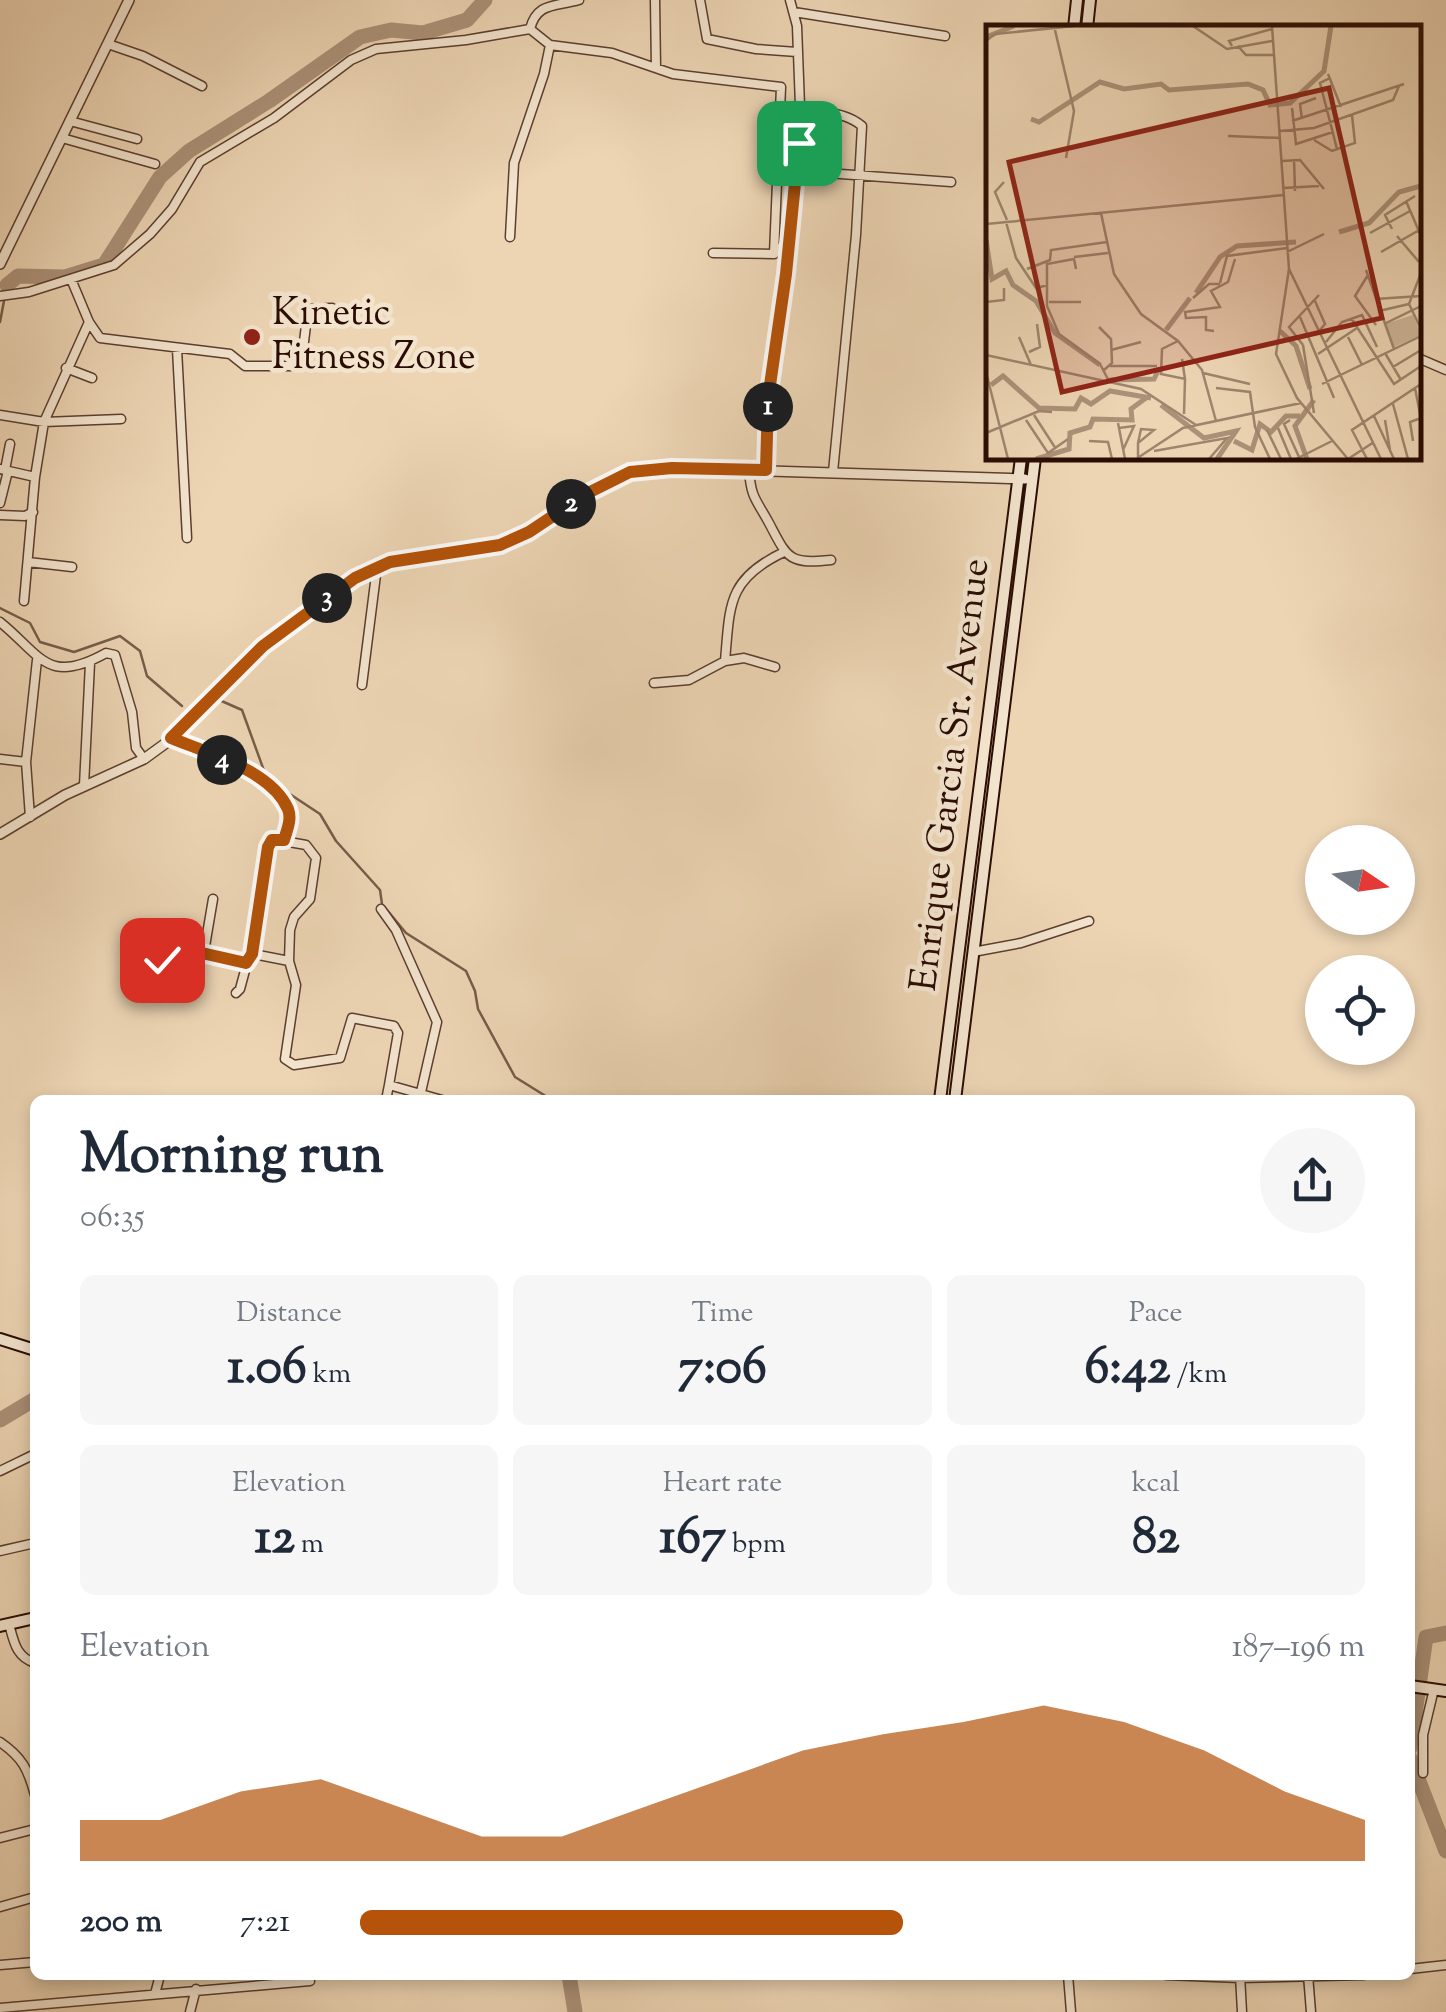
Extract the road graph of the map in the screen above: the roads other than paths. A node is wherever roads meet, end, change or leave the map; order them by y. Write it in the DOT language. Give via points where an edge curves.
graph roads {
  1 [pos="129,0"];
  2 [pos="579,0"];
  3 [pos="655,0"];
  4 [pos="700,0"];
  5 [pos="790,0"];
  6 [pos="1077,0"];
  7 [pos="1090,0"];
  8 [pos="794,12"];
  9 [pos="1074,25"];
  10 [pos="1087,25"];
  11 [pos="530,29"];
  12 [pos="946,36"];
  13 [pos="108,44"];
  14 [pos="550,45"];
  15 [pos="797,52"];
  16 [pos="656,68"];
  17 [pos="202,86"];
  18 [pos="800,106"];
  19 [pos="70,121"];
  20 [pos="62,138"];
  21 [pos="137,139"];
  22 [pos="778,158"];
  23 [pos="156,164"];
  24 [pos="798,165"];
  25 [pos="861,173"];
  26 [pos="951,182"];
  27 [pos="510,237"];
  28 [pos="789,239"];
  29 [pos="714,253"];
  30 [pos="774,254"];
  31 [pos="0,264"];
  32 [pos="71,279"];
  33 [pos="0,296"];
  34 [pos="332,308"];
  35 [pos="89,322"];
  36 [pos="177,349"];
  37 [pos="1421,359"];
  38 [pos="66,368"];
  39 [pos="1446,370"];
  40 [pos="92,378"];
  41 [pos="0,415"];
  42 [pos="120,419"];
  43 [pos="44,422"];
  44 [pos="10,444"];
  45 [pos="1021,460"];
  46 [pos="1035,460"];
  47 [pos="4,470"];
  48 [pos="748,470"];
  49 [pos="766,470"];
  50 [pos="833,472"];
  51 [pos="35,477"];
  52 [pos="1018,478"];
  53 [pos="1032,479"];
  54 [pos="0,503"];
  55 [pos="33,512"];
  56 [pos="0,514"];
  57 [pos="187,538"];
  58 [pos="784,552"];
  59 [pos="831,560"];
  60 [pos="28,562"];
  61 [pos="72,567"];
  62 [pos="378,568"];
  63 [pos="24,600"];
  64 [pos="0,622"];
  65 [pos="37,660"];
  66 [pos="725,661"];
  67 [pos="90,663"];
  68 [pos="775,667"];
  69 [pos="654,683"];
  70 [pos="362,685"];
  71 [pos="171,738"];
  72 [pos="0,758"];
  73 [pos="144,759"];
  74 [pos="26,762"];
  75 [pos="84,786"];
  76 [pos="30,817"];
  77 [pos="0,834"];
  78 [pos="284,840"];
  79 [pos="213,900"];
  80 [pos="381,909"];
  81 [pos="1088,921"];
  82 [pos="204,952"];
  83 [pos="973,952"];
  84 [pos="250,959"];
  85 [pos="289,961"];
  86 [pos="152,991"];
  87 [pos="236,993"];
  88 [pos="953,1010"];
  89 [pos="966,1010"];
  90 [pos="389,1085"];
  91 [pos="387,1095"];
  92 [pos="425,1095"];
  93 [pos="941,1095"];
  94 [pos="956,1095"];
  95 [pos="0,1339"];
  96 [pos="30,1348"];
  97 [pos="30,1456"];
  98 [pos="0,1471"];
  99 [pos="30,1544"];
  100 [pos="0,1551"];
  101 [pos="30,1619"];
  102 [pos="4,1625"];
  103 [pos="30,1661"];
  104 [pos="1436,1689"];
  105 [pos="0,1742"];
  106 [pos="1423,1773"];
  107 [pos="30,1776"];
  108 [pos="30,1830"];
  109 [pos="0,1838"];
  110 [pos="30,1898"];
  111 [pos="0,1907"];
  112 [pos="30,1962"];
  113 [pos="0,1964"];
  114 [pos="1446,1965"];
  115 [pos="1415,1969"];
  116 [pos="159,1980"];
  117 [pos="277,1980"];
  118 [pos="310,1980"];
  119 [pos="1068,1980"];
  120 [pos="1240,1980"];
  121 [pos="1308,1980"];
  122 [pos="196,1989"];
  123 [pos="155,1994"];
  124 [pos="121,1997"];
  125 [pos="0,2008"];
  126 [pos="41,2008"];
  127 [pos="120,2012"];
  128 [pos="190,2012"];
  129 [pos="1071,2012"];
  130 [pos="1242,2012"];
  131 [pos="1311,2012"];
  1 -- 13 [label="street"];
  2 -- 11 [label="street" via="540,9"];
  3 -- 16 [label="street"];
  4 -- 15 [label="street" via="706,39"];
  5 -- 8 [label="street"];
  6 -- 9 [label="main road"];
  7 -- 10 [label="main road"];
  8 -- 12 [label="street"];
  8 -- 15 [label="street"];
  11 -- 14 [label="street"];
  11 -- 32 [label="street" via="376,49 351,60 200,162 172,209 114,265"];
  13 -- 17 [label="street"];
  13 -- 19 [label="street"];
  14 -- 16 [label="street" via="612,53"];
  14 -- 27 [label="street" via="514,163"];
  15 -- 18 [label="street"];
  16 -- 22 [label="street" via="779,84 784,95"];
  18 -- 24 [label="street"];
  18 -- 25 [label="street" via="850,116 862,126"];
  19 -- 20 [label="street"];
  19 -- 21 [label="street"];
  20 -- 23 [label="street"];
  20 -- 31 [label="street"];
  22 -- 24 [label="street"];
  22 -- 30 [label="street"];
  24 -- 25 [label="street"];
  24 -- 28 [label="street"];
  25 -- 26 [label="street"];
  25 -- 50 [label="street"];
  28 -- 30 [label="street"];
  28 -- 49 [label="street" via="768,399"];
  29 -- 30 [label="street"];
  32 -- 33 [label="street"];
  32 -- 35 [label="street"];
  34 -- 36 [label="street" via="308,309 301,366 245,366 230,354"];
  35 -- 36 [label="street" via="106,340"];
  35 -- 38 [label="street"];
  36 -- 57 [label="street"];
  37 -- 39 [label="street"];
  38 -- 40 [label="street"];
  38 -- 43 [label="street"];
  41 -- 43 [label="street"];
  42 -- 43 [label="street"];
  43 -- 51 [label="street"];
  44 -- 47 [label="street"];
  45 -- 52 [label="main road, Enrique Garcia Sr. Avenue"];
  46 -- 53 [label="main road, Enrique Garcia Sr. Avenue"];
  47 -- 51 [label="street"];
  47 -- 54 [label="street"];
  48 -- 49 [label="street"];
  48 -- 58 [label="street" via="751,496"];
  48 -- 62 [label="street" via="630,472 500,545"];
  49 -- 50 [label="street"];
  50 -- 52 [label="street"];
  51 -- 55 [label="street"];
  52 -- 53 [label="street"];
  52 -- 88 [label="main road, Enrique Garcia Sr. Avenue"];
  53 -- 83 [label="main road, Enrique Garcia Sr. Avenue"];
  55 -- 56 [label="street"];
  55 -- 60 [label="street"];
  58 -- 59 [label="street" via="810,562"];
  58 -- 66 [label="street" via="742,582 730,602"];
  60 -- 61 [label="street"];
  60 -- 63 [label="street"];
  62 -- 70 [label="street"];
  62 -- 71 [label="street" via="263,646"];
  64 -- 65 [label="street"];
  65 -- 67 [label="street"];
  65 -- 74 [label="street"];
  66 -- 68 [label="street" via="744,658"];
  66 -- 69 [label="street" via="689,680"];
  67 -- 73 [label="street" via="114,655"];
  67 -- 75 [label="street"];
  71 -- 73 [label="street"];
  71 -- 78 [label="street" via="256,774 289,810"];
  72 -- 74 [label="street"];
  73 -- 75 [label="street"];
  74 -- 76 [label="street"];
  75 -- 76 [label="street"];
  76 -- 77 [label="street"];
  78 -- 84 [label="street" via="268,847"];
  78 -- 85 [label="street" via="306,845 316,858 310,899 290,930"];
  79 -- 82 [label="street"];
  80 -- 92 [label="street" via="437,1022"];
  81 -- 83 [label="street"];
  82 -- 84 [label="street"];
  82 -- 86 [label="street" via="171,946"];
  83 -- 89 [label="main road, Enrique Garcia Sr. Avenue"];
  84 -- 85 [label="street"];
  84 -- 87 [label="street"];
  85 -- 90 [label="street" via="296,985 286,1059 294,1065 340,1058 352,1018 394,1026"];
  88 -- 89 [label="main road"];
  88 -- 93 [label="main road, Enrique Garcia Sr. Avenue"];
  89 -- 94 [label="main road, Enrique Garcia Sr. Avenue"];
  90 -- 91 [label="street"];
  90 -- 92 [label="street"];
  95 -- 96 [label="main road"];
  97 -- 98 [label="street"];
  99 -- 100 [label="street"];
  101 -- 102 [label="main road"];
  102 -- 103 [label="street"];
  104 -- 106 [label="street" via="1423,1734"];
  105 -- 107 [label="street"];
  108 -- 109 [label="street"];
  110 -- 111 [label="street"];
  112 -- 113 [label="street"];
  114 -- 115 [label="street"];
  116 -- 123 [label="street"];
  117 -- 118 [label="street"];
  117 -- 122 [label="street"];
  119 -- 129 [label="street"];
  120 -- 130 [label="street"];
  121 -- 131 [label="street"];
  122 -- 123 [label="street"];
  122 -- 128 [label="street"];
  123 -- 124 [label="street"];
  124 -- 126 [label="street"];
  124 -- 127 [label="street"];
  125 -- 126 [label="street"];
}
